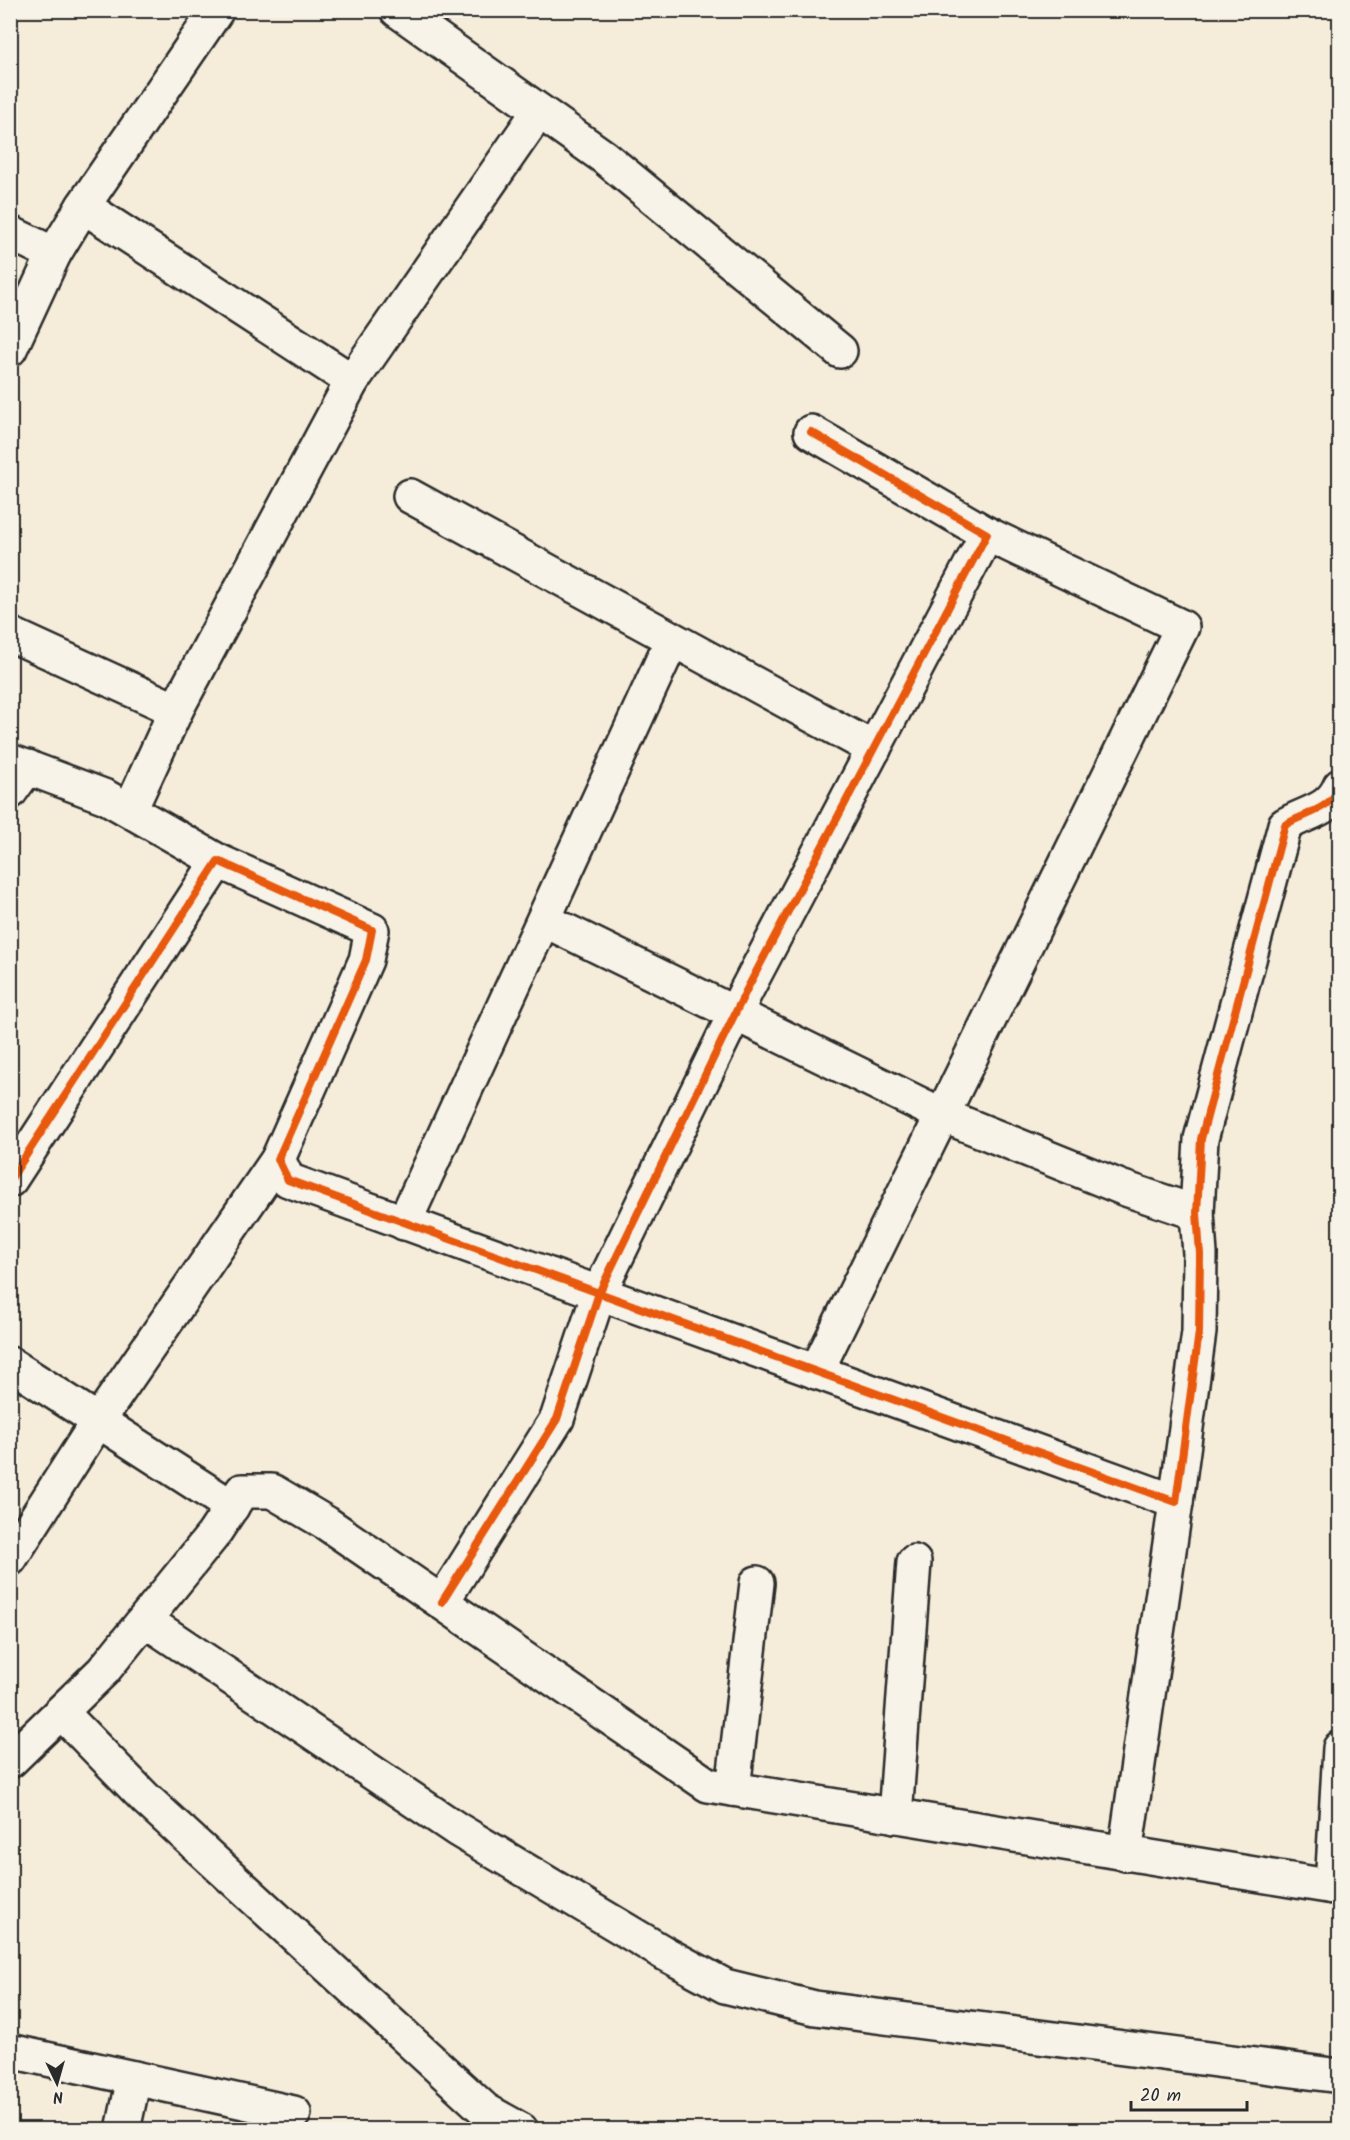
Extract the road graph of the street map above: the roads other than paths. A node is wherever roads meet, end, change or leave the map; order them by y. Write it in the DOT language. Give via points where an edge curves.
graph roads {
  1 [pos="217,10"];
  2 [pos="397,10"];
  3 [pos="539,111"];
  4 [pos="83,206"];
  5 [pos="10,233"];
  6 [pos="54,254"];
  7 [pos="10,348"];
  8 [pos="840,351"];
  9 [pos="352,381"];
  10 [pos="811,432"];
  11 [pos="410,496"];
  12 [pos="987,534"];
  13 [pos="10,634"];
  14 [pos="672,640"];
  15 [pos="176,710"];
  16 [pos="874,749"];
  17 [pos="16,773"];
  18 [pos="1340,786"];
  19 [pos="130,810"];
  20 [pos="218,861"];
  21 [pos="544,920"];
  22 [pos="735,1013"];
  23 [pos="942,1115"];
  24 [pos="278,1159"];
  25 [pos="10,1180"];
  26 [pos="1197,1213"];
  27 [pos="404,1223"];
  28 [pos="599,1293"];
  29 [pos="10,1364"];
  30 [pos="816,1372"];
  31 [pos="98,1421"];
  32 [pos="1176,1502"];
  33 [pos="232,1507"];
  34 [pos="10,1559"];
  35 [pos="914,1562"];
  36 [pos="757,1583"];
  37 [pos="442,1602"];
  38 [pos="144,1620"];
  39 [pos="61,1712"];
  40 [pos="1340,1748"];
  41 [pos="10,1761"];
  42 [pos="733,1789"];
  43 [pos="896,1816"];
  44 [pos="1125,1854"];
  45 [pos="1336,1887"];
  46 [pos="10,2051"];
  47 [pos="1340,2076"];
  48 [pos="134,2078"];
  49 [pos="294,2113"];
  50 [pos="123,2130"];
  51 [pos="521,2130"];
  1 -- 4 [label="street"];
  2 -- 3 [label="street"];
  3 -- 8 [label="street" via="604,157"];
  3 -- 9 [label="street"];
  4 -- 6 [label="street"];
  4 -- 9 [label="street"];
  5 -- 6 [label="street"];
  6 -- 7 [label="street"];
  9 -- 15 [label="street"];
  10 -- 12 [label="street"];
  11 -- 14 [label="street"];
  12 -- 16 [label="street"];
  12 -- 23 [label="street" via="1182,627"];
  13 -- 15 [label="street"];
  14 -- 16 [label="street"];
  14 -- 21 [label="street"];
  15 -- 19 [label="street"];
  16 -- 22 [label="street"];
  17 -- 19 [label="street" via="106,797"];
  18 -- 26 [label="street" via="1320,811 1285,825 1201,1139"];
  19 -- 20 [label="street"];
  20 -- 24 [label="street" via="372,930 366,960"];
  20 -- 25 [label="street"];
  21 -- 22 [label="street"];
  21 -- 27 [label="street"];
  22 -- 23 [label="street"];
  22 -- 28 [label="street"];
  23 -- 26 [label="street" via="1123,1188"];
  23 -- 30 [label="street"];
  24 -- 27 [label="street" via="288,1180"];
  24 -- 31 [label="street"];
  26 -- 32 [label="street" via="1199,1332"];
  27 -- 28 [label="street"];
  28 -- 30 [label="street"];
  28 -- 37 [label="street" via="557,1419"];
  29 -- 31 [label="street"];
  30 -- 32 [label="street"];
  31 -- 33 [label="street"];
  31 -- 34 [label="street"];
  32 -- 44 [label="street"];
  33 -- 37 [label="street" via="242,1491 272,1491"];
  33 -- 38 [label="street"];
  35 -- 43 [label="street"];
  36 -- 42 [label="street"];
  37 -- 42 [label="street" via="708,1785"];
  38 -- 39 [label="street" via="103,1671"];
  38 -- 47 [label="street" via="458,1830 725,1986 815,2008"];
  39 -- 41 [label="street"];
  39 -- 51 [label="street" via="145,1798 485,2110"];
  40 -- 45 [label="street"];
  42 -- 43 [label="street"];
  43 -- 44 [label="street"];
  44 -- 45 [label="street"];
  46 -- 48 [label="street"];
  48 -- 49 [label="street"];
  48 -- 50 [label="street"];
}
